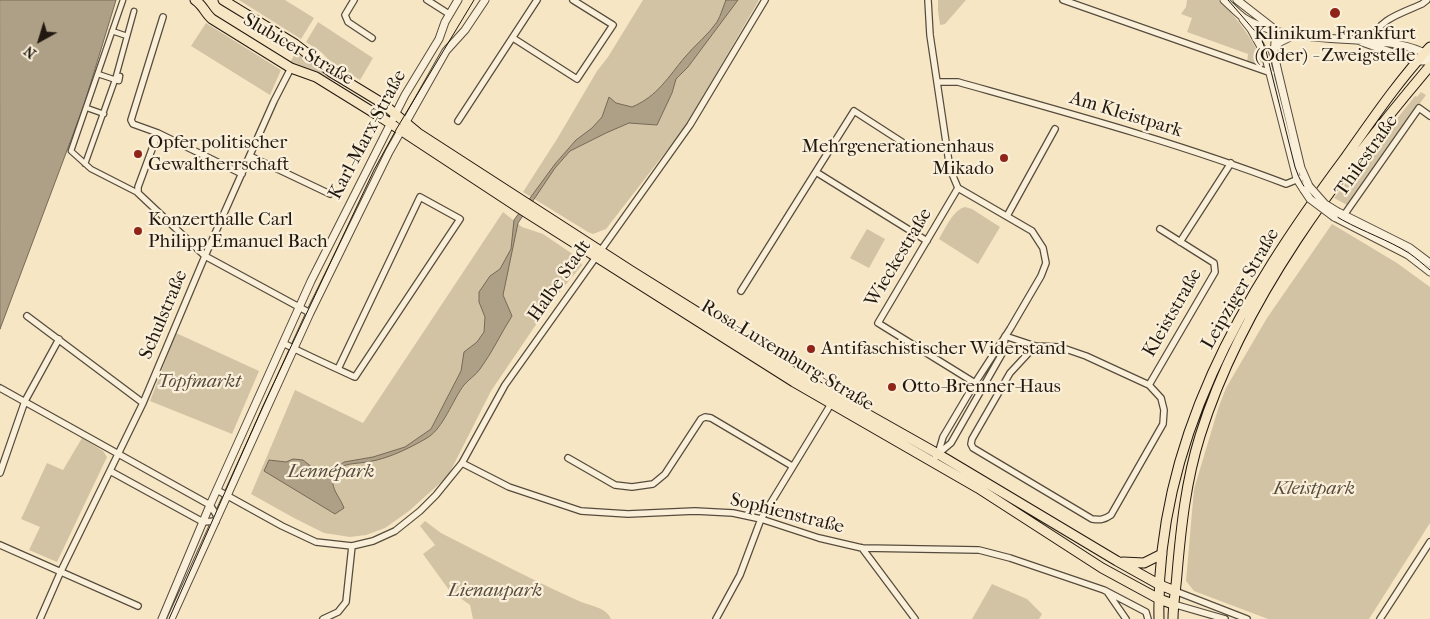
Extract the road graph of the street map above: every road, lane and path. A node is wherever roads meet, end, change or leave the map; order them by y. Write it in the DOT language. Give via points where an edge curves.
graph roads {
  1 [pos="123,0"];
  2 [pos="195,0"];
  3 [pos="209,0"];
  4 [pos="223,0"];
  5 [pos="354,0"];
  6 [pos="427,0"];
  7 [pos="458,0"];
  8 [pos="485,0"];
  9 [pos="537,0"];
  10 [pos="573,0"];
  11 [pos="765,0"];
  12 [pos="928,0"];
  13 [pos="1063,0"];
  14 [pos="1224,0"];
  15 [pos="1237,0"];
  16 [pos="1427,0"];
  17 [pos="204,9"];
  18 [pos="134,11"];
  19 [pos="1238,13"];
  20 [pos="449,14"];
  21 [pos="163,17"];
  22 [pos="1276,30"];
  23 [pos="112,31"];
  24 [pos="1294,35"];
  25 [pos="127,36"];
  26 [pos="372,38"];
  27 [pos="514,38"];
  28 [pos="1357,41"];
  29 [pos="1373,41"];
  30 [pos="1260,43"];
  31 [pos="1274,48"];
  32 [pos="1428,52"];
  33 [pos="1416,61"];
  34 [pos="1430,61"];
  35 [pos="1430,66"];
  36 [pos="291,68"];
  37 [pos="1274,73"];
  38 [pos="98,74"];
  39 [pos="120,76"];
  40 [pos="115,80"];
  41 [pos="937,82"];
  42 [pos="87,108"];
  43 [pos="104,114"];
  44 [pos="1430,116"];
  45 [pos="393,119"];
  46 [pos="458,121"];
  47 [pos="402,126"];
  48 [pos="1055,129"];
  49 [pos="158,132"];
  50 [pos="902,142"];
  51 [pos="250,156"];
  52 [pos="1231,163"];
  53 [pos="85,164"];
  54 [pos="816,172"];
  55 [pos="242,174"];
  56 [pos="1301,178"];
  57 [pos="958,188"];
  58 [pos="138,193"];
  59 [pos="330,194"];
  60 [pos="1007,216"];
  61 [pos="1339,216"];
  62 [pos="1160,229"];
  63 [pos="926,242"];
  64 [pos="1180,242"];
  65 [pos="598,254"];
  66 [pos="205,256"];
  67 [pos="1430,263"];
  68 [pos="1430,272"];
  69 [pos="741,291"];
  70 [pos="299,307"];
  71 [pos="310,313"];
  72 [pos="27,316"];
  73 [pos="1005,336"];
  74 [pos="58,340"];
  75 [pos="283,343"];
  76 [pos="1035,346"];
  77 [pos="294,349"];
  78 [pos="338,369"];
  79 [pos="975,383"];
  80 [pos="1149,385"];
  81 [pos="0,388"];
  82 [pos="841,400"];
  83 [pos="25,401"];
  84 [pos="143,403"];
  85 [pos="831,404"];
  86 [pos="118,454"];
  87 [pos="568,458"];
  88 [pos="936,458"];
  89 [pos="462,463"];
  90 [pos="792,466"];
  91 [pos="110,471"];
  92 [pos="0,473"];
  93 [pos="217,490"];
  94 [pos="228,495"];
  95 [pos="210,505"];
  96 [pos="216,519"];
  97 [pos="761,519"];
  98 [pos="203,522"];
  99 [pos="1430,542"];
  100 [pos="0,545"];
  101 [pos="352,546"];
  102 [pos="862,548"];
  103 [pos="1162,554"];
  104 [pos="1117,561"];
  105 [pos="61,572"];
  106 [pos="1160,585"];
  107 [pos="1106,591"];
  108 [pos="1176,591"];
  109 [pos="1159,599"];
  110 [pos="1173,604"];
  111 [pos="138,606"];
  112 [pos="40,619"];
  113 [pos="162,619"];
  114 [pos="171,619"];
  115 [pos="323,619"];
  116 [pos="716,619"];
  117 [pos="915,619"];
  118 [pos="1126,619"];
  119 [pos="1148,619"];
  120 [pos="1159,619"];
  121 [pos="1173,619"];
  122 [pos="1225,619"];
  123 [pos="1247,619"];
  124 [pos="1380,619"];
  1 -- 23 [label="street"];
  2 -- 17 [label="main road, Slubicer Straße"];
  3 -- 17 [label="main road"];
  4 -- 45 [label="main road, Slubicer Straße" via="296,44 331,72 382,104"];
  5 -- 26 [label="street" via="345,15 348,22"];
  6 -- 20 [label="street"];
  7 -- 20 [label="street, Karl-Marx-Straße"];
  8 -- 47 [label="street, Karl-Marx-Straße" via="446,51"];
  9 -- 27 [label="street"];
  10 -- 27 [label="street" via="613,25 577,79"];
  11 -- 65 [label="street, Halbe Stadt" via="690,125"];
  12 -- 41 [label="street"];
  13 -- 37 [label="street"];
  14 -- 19 [label="street"];
  15 -- 22 [label="street"];
  16 -- 29 [label="street" via="1382,23"];
  17 -- 36 [label="main road, Slubicer Straße" via="212,19"];
  18 -- 25 [label="street"];
  19 -- 22 [label="street" via="1262,27"];
  19 -- 30 [label="street"];
  20 -- 45 [label="street, Karl-Marx-Straße"];
  21 -- 49 [label="street" via="131,120 133,124"];
  22 -- 24 [label="street"];
  22 -- 30 [label="street" via="1262,35"];
  22 -- 31 [label="street"];
  23 -- 25 [label="street"];
  23 -- 38 [label="street"];
  24 -- 28 [label="street"];
  24 -- 31 [label="street"];
  25 -- 40 [label="street"];
  27 -- 46 [label="street"];
  28 -- 29 [label="street"];
  28 -- 33 [label="street"];
  29 -- 32 [label="street"];
  30 -- 37 [label="street"];
  31 -- 37 [label="street"];
  32 -- 33 [label="main road, Leipziger Straße"];
  33 -- 34 [label="street"];
  33 -- 103 [label="main road, Leipziger Straße" via="1315,197 1253,292 1231,334 1188,433 1173,484"];
  35 -- 108 [label="main road, Leipziger Straße" via="1353,162 1306,228 1263,294 1240,337 1200,436 1188,480"];
  36 -- 45 [label="main road, Slubicer Straße" via="316,76"];
  36 -- 51 [label="street, Schulstraße"];
  37 -- 56 [label="street"];
  38 -- 40 [label="street"];
  38 -- 42 [label="street"];
  39 -- 40 [label="street" via="119,81"];
  40 -- 43 [label="street"];
  41 -- 52 [label="street, Am Kleistpark" via="958,82"];
  41 -- 57 [label="street" via="950,169"];
  42 -- 43 [label="street"];
  42 -- 53 [label="street" via="71,151"];
  43 -- 53 [label="street"];
  44 -- 61 [label="street, Thilestraße" via="1419,108"];
  45 -- 47 [label="main road, Rosa-Luxemburg-Straße"];
  45 -- 70 [label="street, Karl-Marx-Straße"];
  47 -- 65 [label="main road, Rosa-Luxemburg-Straße"];
  47 -- 71 [label="street, Karl-Marx-Straße"];
  48 -- 60 [label="street"];
  49 -- 55 [label="street"];
  49 -- 58 [label="street"];
  50 -- 54 [label="street" via="854,111"];
  51 -- 55 [label="street, Schulstraße"];
  51 -- 59 [label="street"];
  52 -- 56 [label="street, Am Kleistpark" via="1286,184"];
  52 -- 64 [label="street, Kleiststraße"];
  53 -- 58 [label="street"];
  54 -- 63 [label="street"];
  54 -- 69 [label="street"];
  55 -- 66 [label="street, Schulstraße"];
  56 -- 61 [label="street, bridge" via="1306,188"];
  57 -- 60 [label="street"];
  57 -- 63 [label="street, Wieckestraße"];
  58 -- 66 [label="street"];
  60 -- 73 [label="street" via="1032,231 1043,248 1046,263"];
  61 -- 67 [label="street" via="1410,248"];
  61 -- 68 [label="street" via="1408,255"];
  62 -- 64 [label="street, Kleiststraße"];
  63 -- 79 [label="street, Wieckestraße" via="878,323"];
  64 -- 80 [label="street, Kleiststraße" via="1214,263 1215,272"];
  65 -- 82 [label="main road, Rosa-Luxemburg-Straße"];
  65 -- 85 [label="main road, Rosa-Luxemburg-Straße"];
  65 -- 89 [label="street, Halbe Stadt" via="505,385"];
  66 -- 70 [label="street"];
  66 -- 84 [label="street, Schulstraße"];
  70 -- 71 [label="street"];
  70 -- 75 [label="street, Karl-Marx-Straße"];
  71 -- 77 [label="street, Karl-Marx-Straße"];
  72 -- 74 [label="street"];
  73 -- 76 [label="street"];
  73 -- 79 [label="street"];
  73 -- 88 [label="street" via="1003,352 952,443"];
  74 -- 83 [label="street"];
  74 -- 84 [label="street"];
  75 -- 77 [label="street"];
  75 -- 93 [label="street, Karl-Marx-Straße"];
  76 -- 80 [label="street" via="1060,347"];
  76 -- 80 [label="street" via="1010,373 971,444 1092,519 1100,520 1111,515 1163,424 1161,398"];
  77 -- 78 [label="street"];
  77 -- 94 [label="street, Karl-Marx-Straße"];
  78 -- 78 [label="street" via="355,377 460,219 420,197"];
  79 -- 88 [label="street" via="943,437"];
  81 -- 83 [label="street"];
  82 -- 85 [label="main road"];
  82 -- 88 [label="main road, Rosa-Luxemburg-Straße"];
  83 -- 86 [label="street"];
  83 -- 92 [label="street"];
  84 -- 86 [label="street, Schulstraße"];
  85 -- 88 [label="main road, Rosa-Luxemburg-Straße"];
  85 -- 90 [label="street"];
  86 -- 91 [label="street, Schulstraße"];
  86 -- 95 [label="street"];
  87 -- 90 [label="street" via="615,486 652,484 665,474 705,417"];
  88 -- 104 [label="main road, Rosa-Luxemburg-Straße"];
  88 -- 109 [label="main road, Rosa-Luxemburg-Straße" via="1102,568"];
  89 -- 97 [label="street, Sophienstraße" via="509,487 581,511 628,514 695,511"];
  89 -- 101 [label="street, Halbe Stadt" via="436,495 396,531"];
  90 -- 97 [label="street"];
  91 -- 98 [label="street"];
  91 -- 105 [label="street, Schulstraße"];
  93 -- 94 [label="street, Halbe Stadt"];
  93 -- 95 [label="street, Karl-Marx-Straße"];
  94 -- 96 [label="street, Karl-Marx-Straße"];
  94 -- 101 [label="street, Halbe Stadt" via="316,542"];
  95 -- 96 [label="street"];
  95 -- 98 [label="street, Karl-Marx-Straße"];
  96 -- 98 [label="street"];
  96 -- 114 [label="street, Karl-Marx-Straße"];
  97 -- 102 [label="street, Sophienstraße"];
  97 -- 116 [label="street" via="740,575"];
  98 -- 113 [label="street, Karl-Marx-Straße"];
  99 -- 124 [label="street"];
  100 -- 105 [label="street"];
  101 -- 115 [label="street" via="346,602 338,612"];
  102 -- 107 [label="street, Sophienstraße" via="980,550"];
  102 -- 117 [label="street"];
  103 -- 104 [label="main road" via="1144,563"];
  103 -- 106 [label="main road, Leipziger Straße"];
  104 -- 106 [label="main road, Rosa-Luxemburg-Straße"];
  105 -- 111 [label="street"];
  105 -- 112 [label="street, Schulstraße"];
  106 -- 108 [label="main road, Rosa-Luxemburg-Straße"];
  106 -- 109 [label="main road, Leipziger Straße"];
  107 -- 118 [label="street"];
  107 -- 119 [label="street, Sophienstraße" via="1146,612"];
  108 -- 110 [label="main road, Leipziger Straße"];
  108 -- 123 [label="street"];
  109 -- 110 [label="main road, Rosa-Luxemburg-Straße"];
  109 -- 120 [label="main road, Leipziger Straße"];
  110 -- 121 [label="main road, Leipziger Straße"];
  110 -- 122 [label="street"];
}
